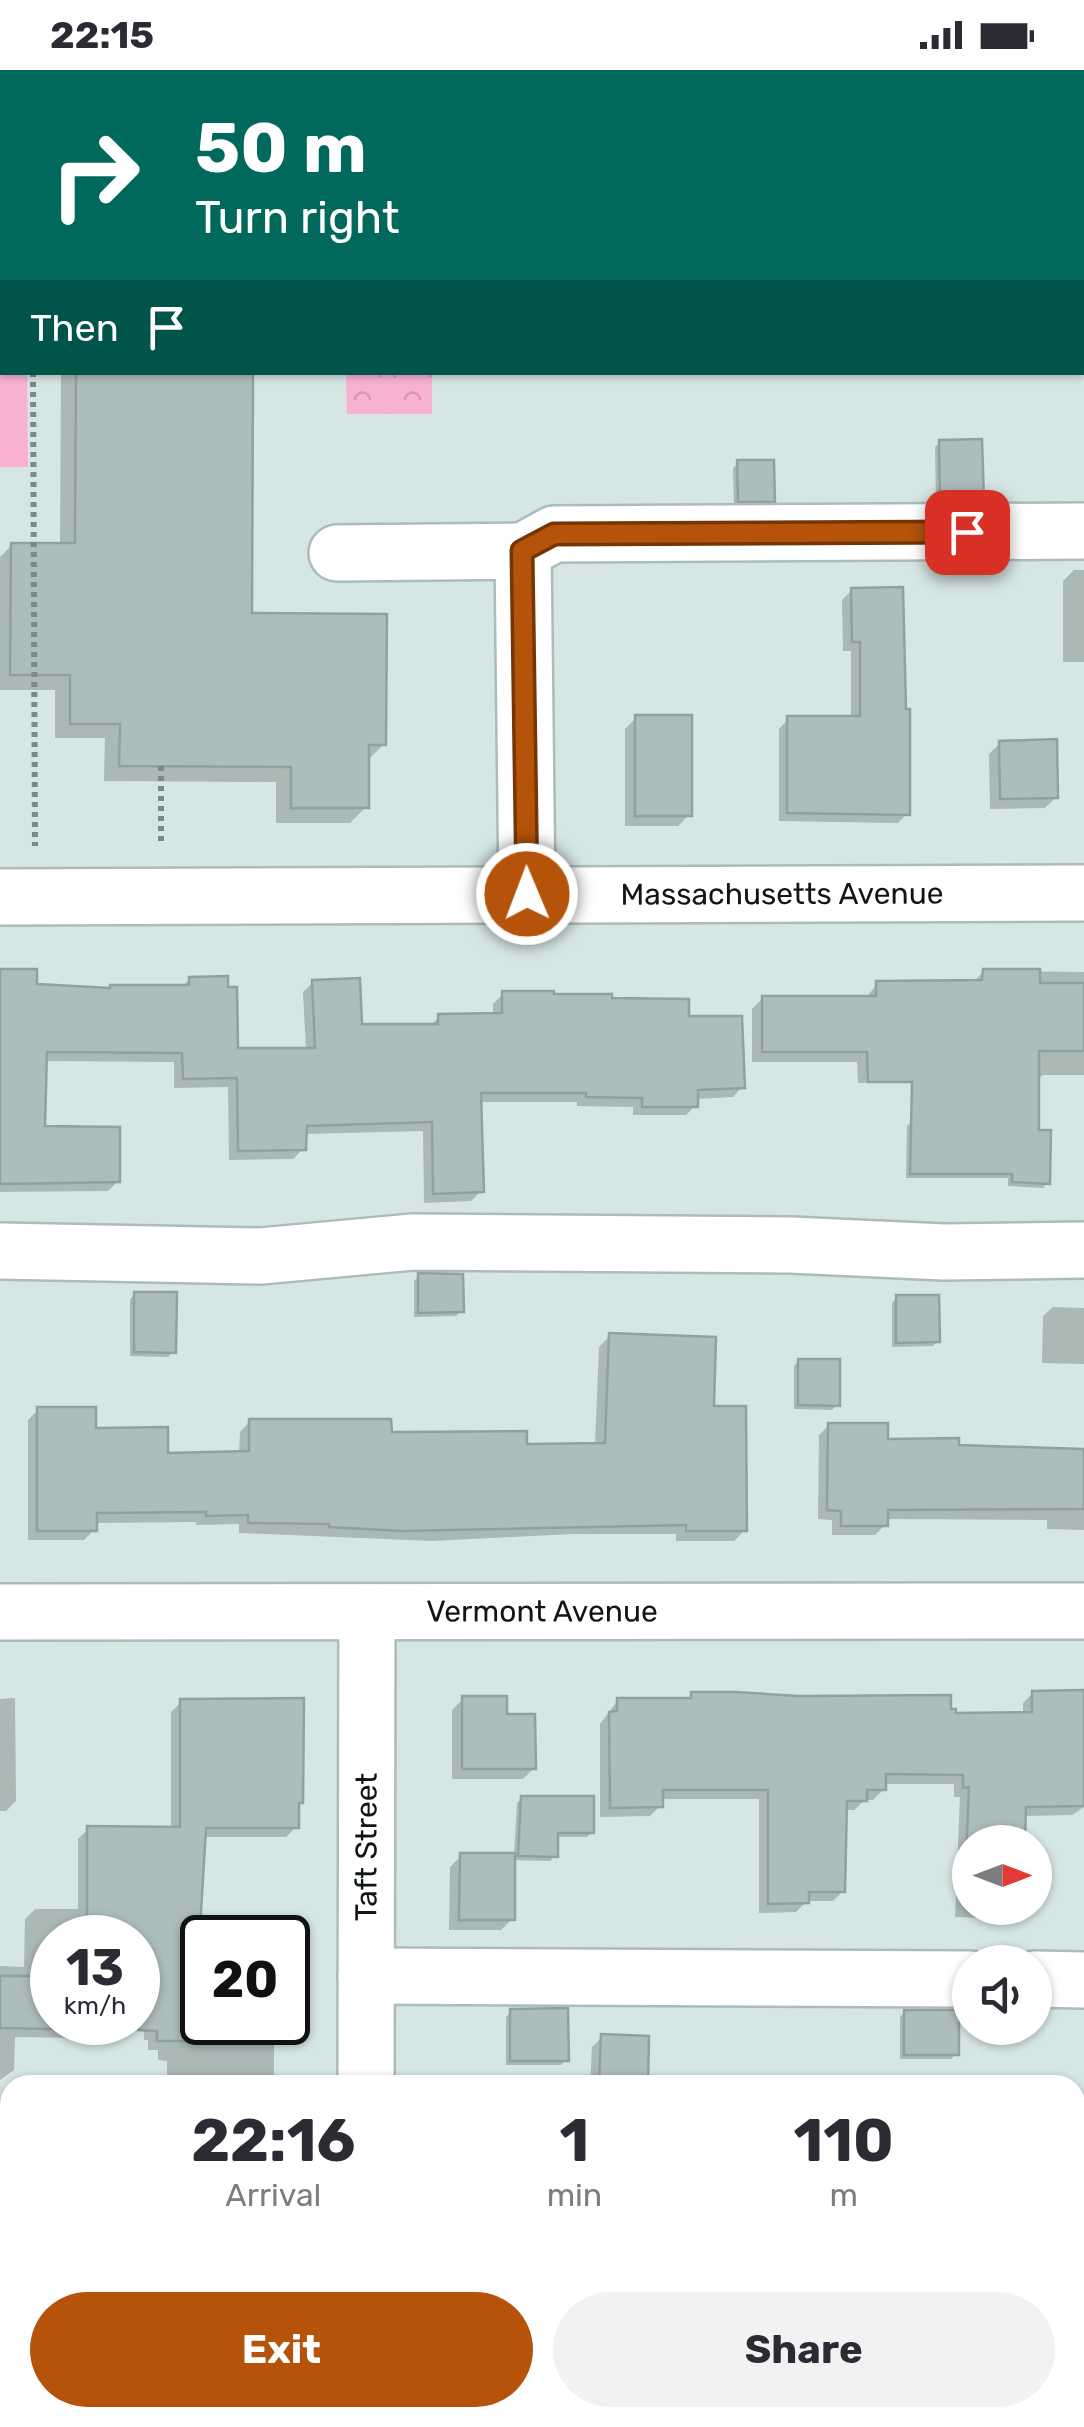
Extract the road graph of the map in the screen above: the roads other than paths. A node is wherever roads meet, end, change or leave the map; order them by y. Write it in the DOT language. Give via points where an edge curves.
graph roads {
  1 [pos="1084,531"];
  2 [pos="522,551"];
  3 [pos="337,552"];
  4 [pos="18,877"];
  5 [pos="1084,893"];
  6 [pos="527,894"];
  7 [pos="1084,1250"];
  8 [pos="0,1251"];
  9 [pos="1084,1611"];
  10 [pos="0,1612"];
  11 [pos="367,1612"];
  12 [pos="366,1976"];
  13 [pos="952,1979"];
  14 [pos="1052,1979"];
  15 [pos="1084,1980"];
  16 [pos="366,2075"];
  1 -- 2 [label="street" via="554,534"];
  2 -- 3 [label="street"];
  2 -- 6 [label="street"];
  4 -- 6 [label="street, Massachusetts Avenue"];
  5 -- 6 [label="street, Massachusetts Avenue"];
  7 -- 8 [label="street" via="413,1242 261,1256"];
  9 -- 11 [label="street, Vermont Avenue"];
  10 -- 11 [label="street, Vermont Avenue"];
  11 -- 12 [label="street, Taft Street"];
  12 -- 13 [label="street"];
  12 -- 16 [label="street, Taft Street"];
  14 -- 15 [label="street"];
}
